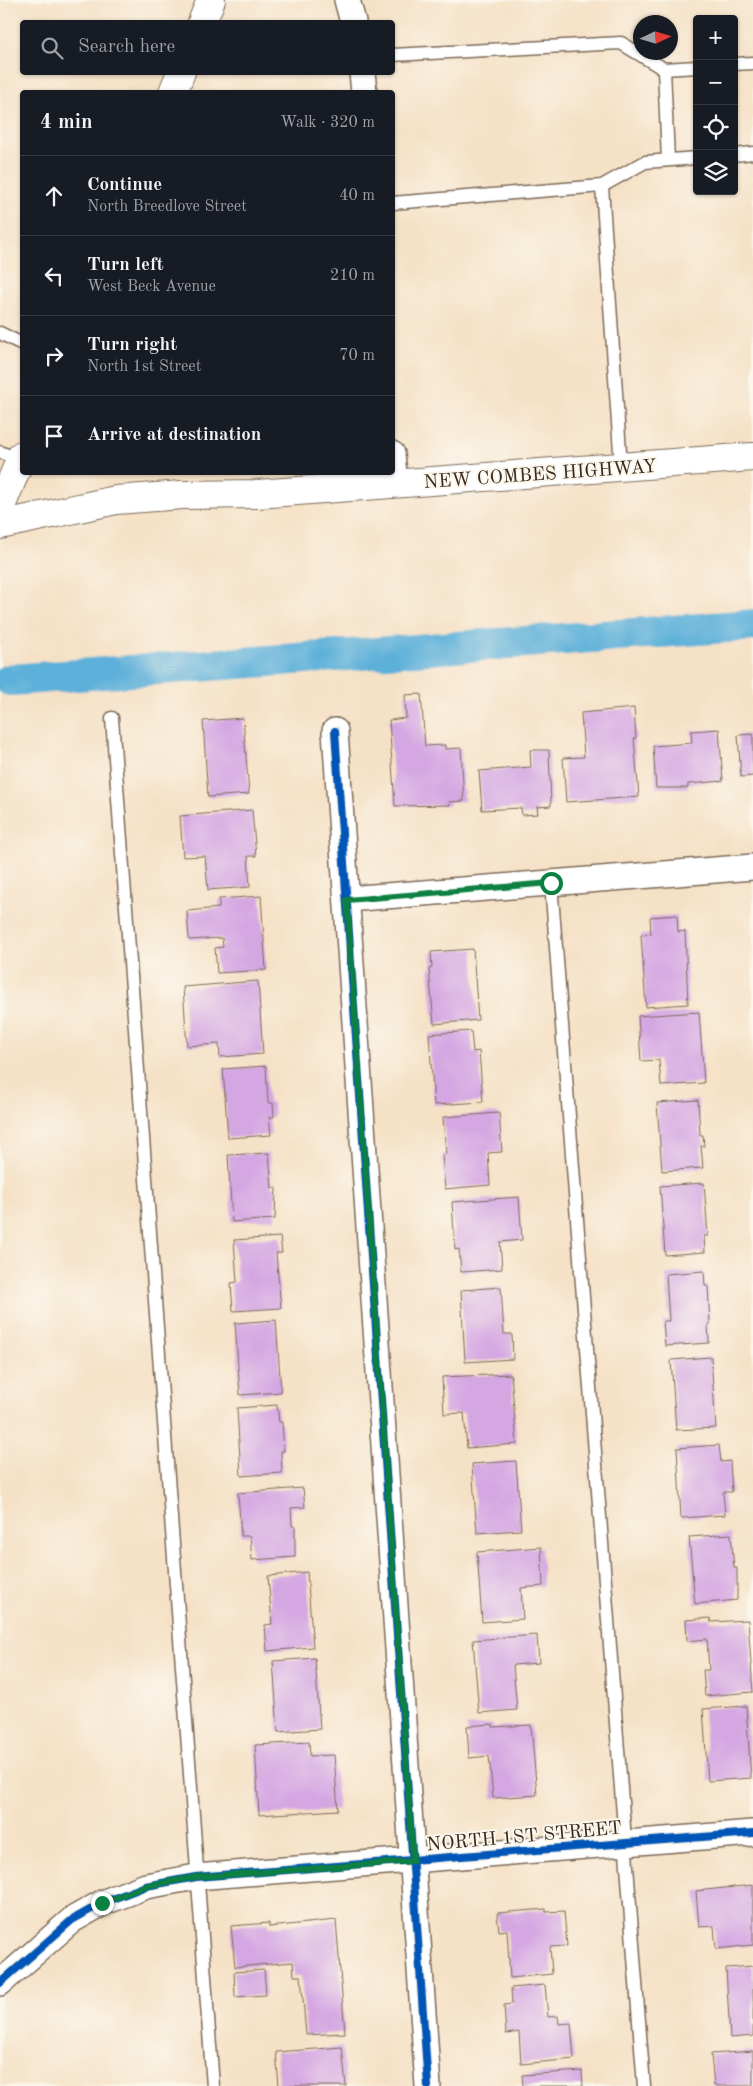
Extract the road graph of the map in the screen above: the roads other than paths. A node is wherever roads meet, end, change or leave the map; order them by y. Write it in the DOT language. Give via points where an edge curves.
graph roads {
  1 [pos="211,0"];
  2 [pos="347,0"];
  3 [pos="203,20"];
  4 [pos="352,20"];
  5 [pos="395,55"];
  6 [pos="753,63"];
  7 [pos="738,64"];
  8 [pos="693,67"];
  9 [pos="664,69"];
  10 [pos="180,75"];
  11 [pos="362,75"];
  12 [pos="174,90"];
  13 [pos="364,90"];
  14 [pos="753,153"];
  15 [pos="738,155"];
  16 [pos="693,158"];
  17 [pos="668,160"];
  18 [pos="602,186"];
  19 [pos="395,203"];
  20 [pos="0,333"];
  21 [pos="20,343"];
  22 [pos="14,456"];
  23 [pos="753,457"];
  24 [pos="621,467"];
  25 [pos="394,475"];
  26 [pos="395,484"];
  27 [pos="0,509"];
  28 [pos="0,525"];
  29 [pos="112,718"];
  30 [pos="334,731"];
  31 [pos="753,867"];
  32 [pos="551,883"];
  33 [pos="347,900"];
  34 [pos="753,1833"];
  35 [pos="626,1843"];
  36 [pos="413,1861"];
  37 [pos="196,1877"];
  38 [pos="0,1984"];
  39 [pos="212,2086"];
  40 [pos="428,2086"];
  41 [pos="644,2086"];
  1 -- 3 [label="street"];
  2 -- 4 [label="street"];
  5 -- 9 [label="lane" via="621,42"];
  6 -- 7 [label="lane"];
  8 -- 9 [label="lane"];
  9 -- 17 [label="lane"];
  10 -- 12 [label="street"];
  11 -- 13 [label="street"];
  14 -- 15 [label="lane"];
  16 -- 17 [label="lane"];
  17 -- 18 [label="lane" via="645,162"];
  18 -- 19 [label="lane"];
  18 -- 24 [label="lane"];
  20 -- 21 [label="lane"];
  22 -- 27 [label="street"];
  23 -- 24 [label="street, NEW COMBES HIGHWAY"];
  24 -- 26 [label="street, NEW COMBES HIGHWAY"];
  25 -- 26 [label="street"];
  26 -- 28 [label="street, NEW COMBES HIGHWAY" via="116,500"];
  29 -- 37 [label="lane"];
  30 -- 33 [label="street"];
  31 -- 32 [label="street"];
  32 -- 33 [label="street"];
  32 -- 35 [label="lane"];
  33 -- 36 [label="street"];
  34 -- 35 [label="street, NORTH 1ST STREET"];
  35 -- 36 [label="street, NORTH 1ST STREET"];
  35 -- 41 [label="lane"];
  36 -- 37 [label="street, NORTH 1ST STREET"];
  36 -- 40 [label="street"];
  37 -- 38 [label="street, NORTH 1ST STREET" via="146,1886 102,1903 72,1920"];
  37 -- 39 [label="lane"];
}
